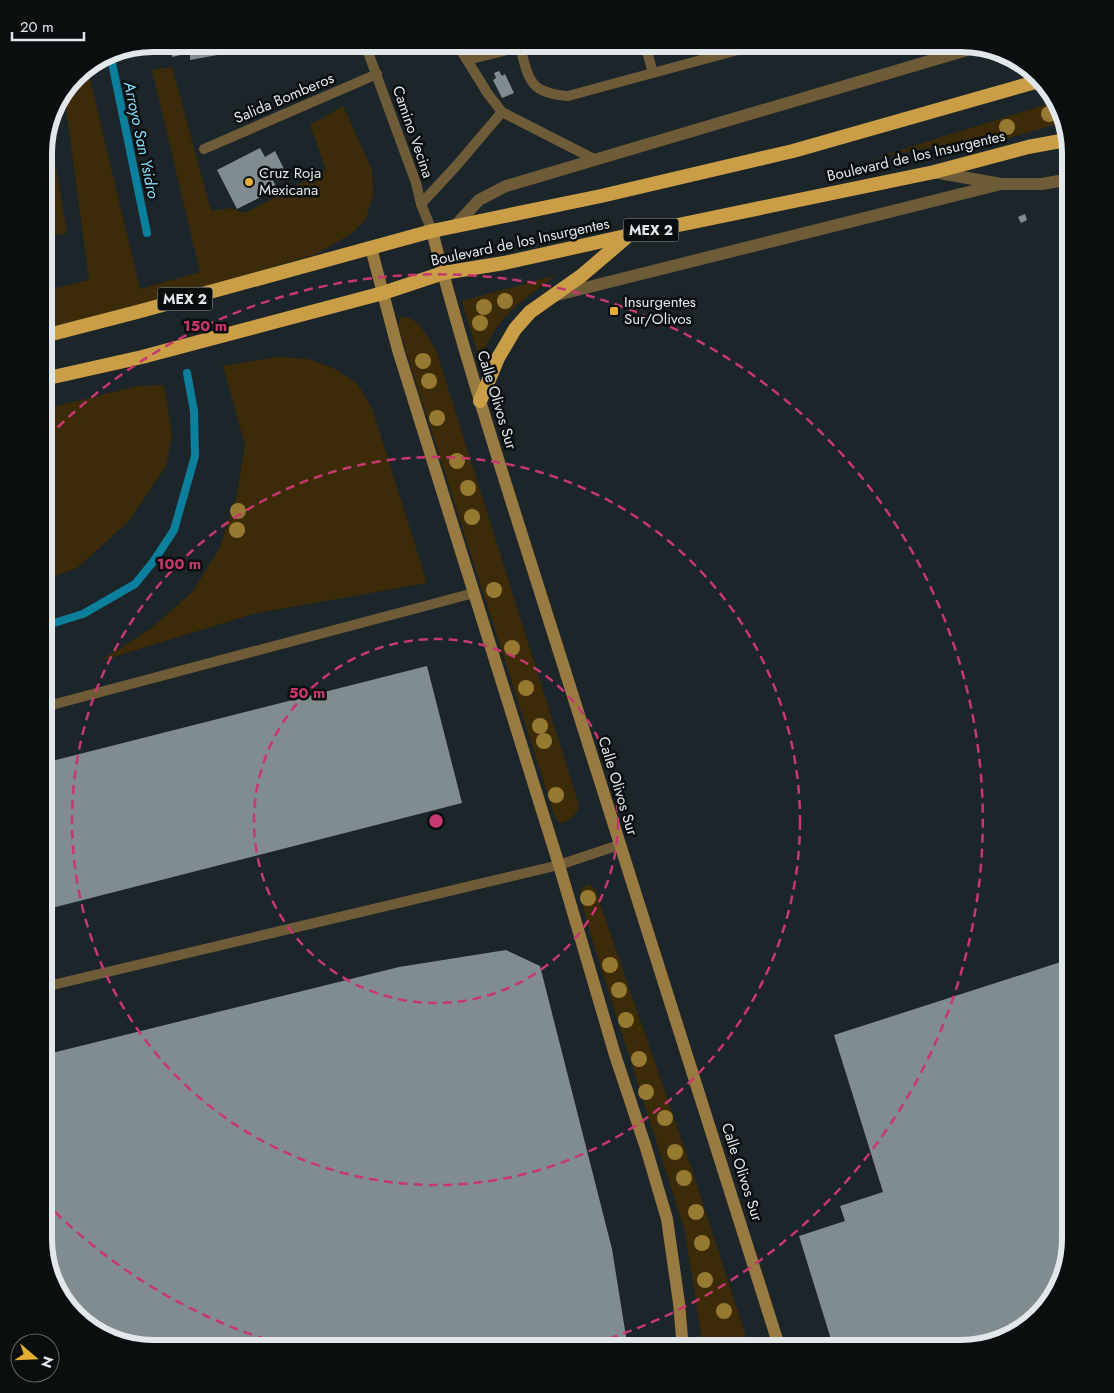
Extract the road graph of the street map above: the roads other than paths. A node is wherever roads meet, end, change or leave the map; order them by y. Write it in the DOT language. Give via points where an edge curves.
graph roads {
  1 [pos="369,53"];
  2 [pos="463,53"];
  3 [pos="496,53"];
  4 [pos="522,53"];
  5 [pos="647,53"];
  6 [pos="725,53"];
  7 [pos="956,53"];
  8 [pos="467,60"];
  9 [pos="653,73"];
  10 [pos="377,74"];
  11 [pos="1033,83"];
  12 [pos="502,112"];
  13 [pos="1061,141"];
  14 [pos="204,149"];
  15 [pos="594,159"];
  16 [pos="934,172"];
  17 [pos="1062,180"];
  18 [pos="1001,184"];
  19 [pos="421,204"];
  20 [pos="454,227"];
  21 [pos="432,231"];
  22 [pos="630,235"];
  23 [pos="370,248"];
  24 [pos="443,274"];
  25 [pos="383,293"];
  26 [pos="549,298"];
  27 [pos="53,334"];
  28 [pos="53,377"];
  29 [pos="480,401"];
  30 [pos="474,593"];
  31 [pos="52,705"];
  32 [pos="619,845"];
  33 [pos="559,865"];
  34 [pos="52,985"];
  35 [pos="682,1340"];
  36 [pos="777,1340"];
  1 -- 10 [label="lane, Camino Vecina"];
  2 -- 8 [label="lane"];
  3 -- 8 [label="lane"];
  4 -- 9 [label="lane" via="527,75 539,90 550,94 568,96"];
  5 -- 9 [label="lane"];
  6 -- 9 [label="lane"];
  7 -- 15 [label="street"];
  8 -- 12 [label="lane"];
  10 -- 14 [label="lane, Salida Bomberos"];
  10 -- 19 [label="lane, Camino Vecina"];
  11 -- 20 [label="highway, Boulevard de los Insurgentes / MEX 2" via="793,151"];
  12 -- 15 [label="lane"];
  12 -- 19 [label="lane"];
  13 -- 16 [label="highway, Boulevard de los Insurgentes / MEX 2"];
  15 -- 20 [label="street" via="506,186 479,200"];
  16 -- 18 [label="street"];
  16 -- 22 [label="highway, Boulevard de los Insurgentes / MEX 2"];
  17 -- 18 [label="street"];
  18 -- 26 [label="street"];
  19 -- 21 [label="lane, Camino Vecina"];
  20 -- 21 [label="highway, Boulevard de los Insurgentes / MEX 2"];
  21 -- 23 [label="highway, Boulevard de los Insurgentes / MEX 2"];
  21 -- 24 [label="main road, Calle Olivos Sur"];
  22 -- 24 [label="highway, Boulevard de los Insurgentes / MEX 2" via="504,264"];
  22 -- 26 [label="highway"];
  23 -- 25 [label="main road"];
  23 -- 27 [label="highway, Boulevard de los Insurgentes / MEX 2"];
  24 -- 25 [label="highway, Boulevard de los Insurgentes / MEX 2"];
  24 -- 29 [label="main road, Calle Olivos Sur"];
  25 -- 28 [label="highway, Boulevard de los Insurgentes / MEX 2" via="142,357"];
  25 -- 30 [label="main road"];
  26 -- 29 [label="highway" via="515,329 498,358"];
  29 -- 32 [label="main road, Calle Olivos Sur"];
  30 -- 31 [label="lane"];
  30 -- 33 [label="main road"];
  32 -- 33 [label="lane"];
  32 -- 36 [label="main road, Calle Olivos Sur"];
  33 -- 34 [label="lane"];
  33 -- 35 [label="main road" via="666,1218"];
}
